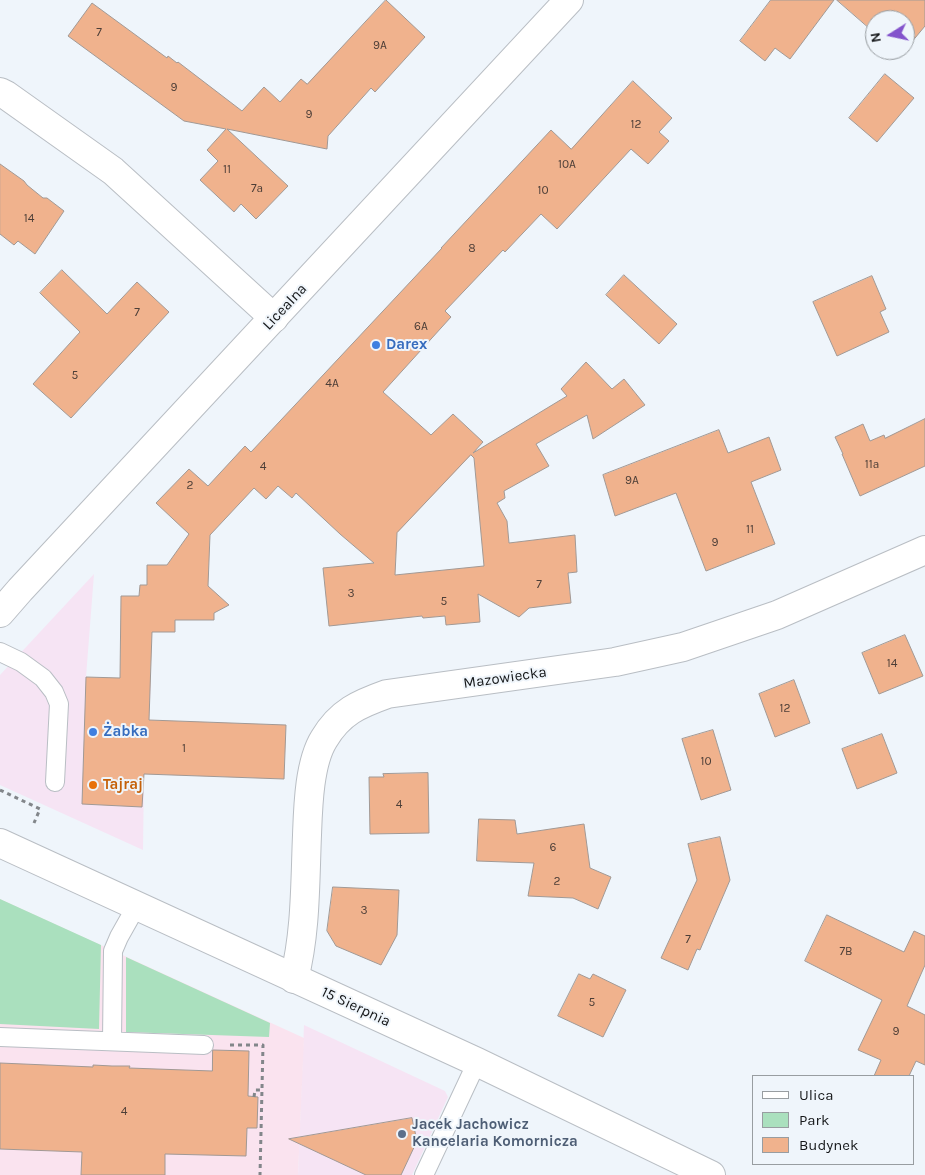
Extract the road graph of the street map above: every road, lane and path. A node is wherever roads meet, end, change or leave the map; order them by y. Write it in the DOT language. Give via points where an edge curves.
graph roads {
  1 [pos="569,0"];
  2 [pos="0,92"];
  3 [pos="274,318"];
  4 [pos="925,550"];
  5 [pos="0,613"];
  6 [pos="0,652"];
  7 [pos="55,782"];
  8 [pos="0,790"];
  9 [pos="31,829"];
  10 [pos="0,843"];
  11 [pos="137,905"];
  12 [pos="294,979"];
  13 [pos="0,1037"];
  14 [pos="112,1041"];
  15 [pos="204,1045"];
  16 [pos="477,1062"];
  17 [pos="262,1090"];
  18 [pos="254,1097"];
  19 [pos="260,1175"];
  20 [pos="424,1175"];
  21 [pos="711,1175"];
  1 -- 3 [label="street, Licealna"];
  2 -- 3 [label="street" via="113,171"];
  3 -- 5 [label="street, Licealna"];
  4 -- 12 [label="street, Mazowiecka" via="778,615 683,647 615,662 387,694 349,710 323,740 315,763 308,807 300,950"];
  6 -- 7 [label="lane" via="43,678 54,692 59,704"];
  8 -- 9 [label="path" via="40,809"];
  10 -- 11 [label="street, 15 Sierpnia"];
  11 -- 12 [label="street, 15 Sierpnia"];
  11 -- 14 [label="lane" via="113,951"];
  12 -- 16 [label="street, 15 Sierpnia"];
  13 -- 14 [label="lane"];
  14 -- 15 [label="lane"];
  15 -- 17 [label="path" via="263,1046"];
  16 -- 20 [label="lane"];
  16 -- 21 [label="street, 15 Sierpnia"];
  17 -- 18 [label="path" via="254,1090"];
  17 -- 19 [label="path"];
}
